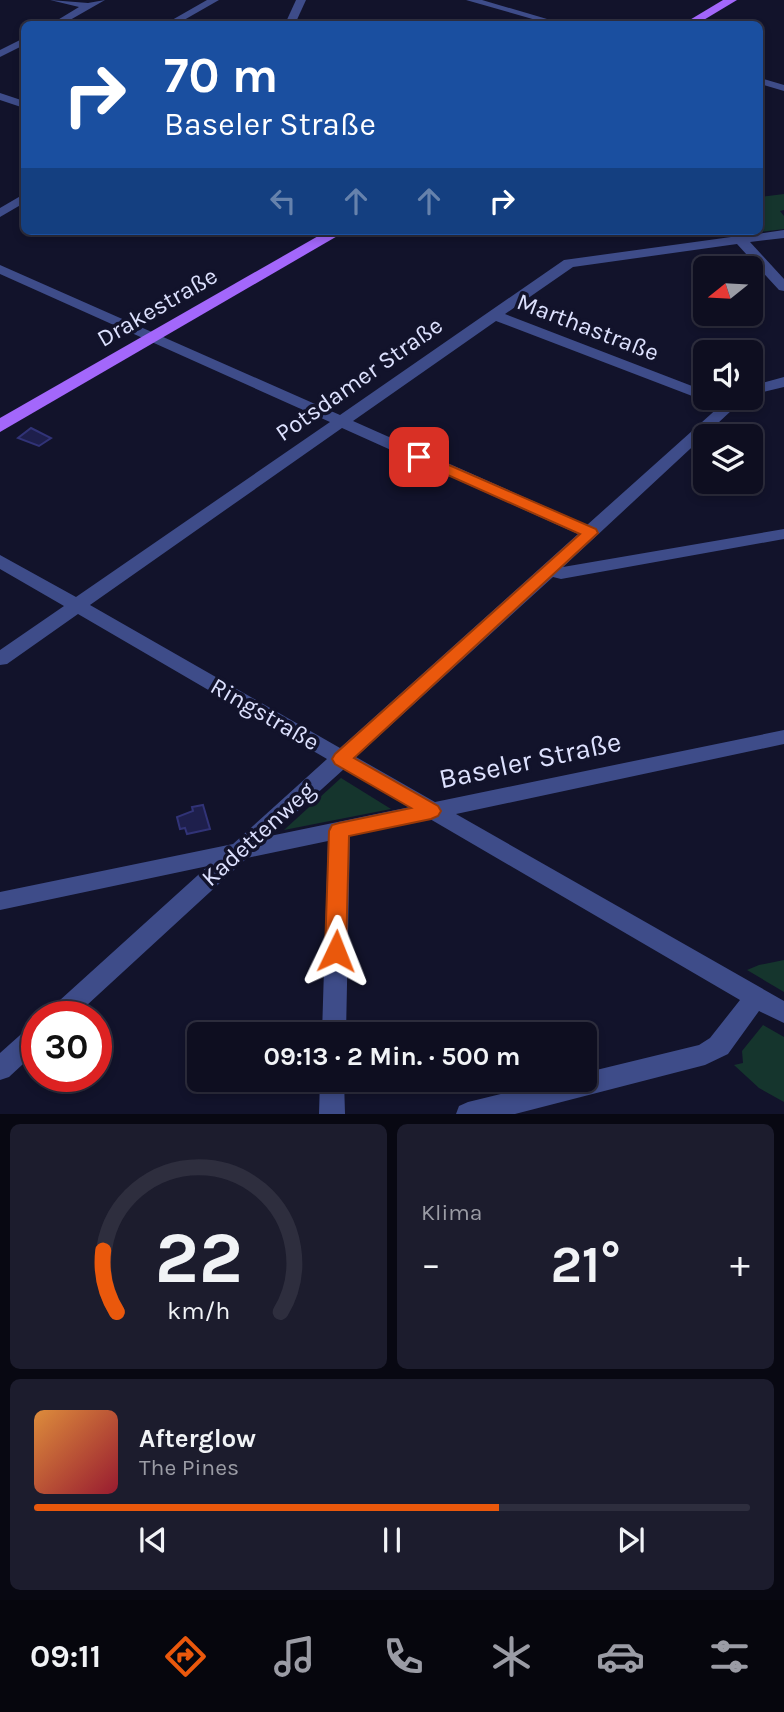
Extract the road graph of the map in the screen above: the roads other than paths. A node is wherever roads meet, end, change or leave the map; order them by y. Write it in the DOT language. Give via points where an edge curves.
graph roads {
  1 [pos="55,0"];
  2 [pos="100,0"];
  3 [pos="214,0"];
  4 [pos="301,0"];
  5 [pos="471,0"];
  6 [pos="732,0"];
  7 [pos="746,0"];
  8 [pos="89,6"];
  9 [pos="61,21"];
  10 [pos="176,21"];
  11 [pos="291,21"];
  12 [pos="548,21"];
  13 [pos="694,21"];
  14 [pos="709,21"];
  15 [pos="21,43"];
  16 [pos="0,54"];
  17 [pos="763,82"];
  18 [pos="784,88"];
  19 [pos="0,96"];
  20 [pos="21,104"];
  21 [pos="21,200"];
  22 [pos="0,213"];
  23 [pos="784,234"];
  24 [pos="331,235"];
  25 [pos="760,235"];
  26 [pos="763,235"];
  27 [pos="736,236"];
  28 [pos="0,269"];
  29 [pos="784,287"];
  30 [pos="494,315"];
  31 [pos="153,338"];
  32 [pos="784,382"];
  33 [pos="763,388"];
  34 [pos="693,390"];
  35 [pos="724,410"];
  36 [pos="341,422"];
  37 [pos="0,426"];
  38 [pos="590,533"];
  39 [pos="784,534"];
  40 [pos="0,561"];
  41 [pos="549,570"];
  42 [pos="77,605"];
  43 [pos="0,659"];
  44 [pos="784,737"];
  45 [pos="341,759"];
  46 [pos="431,811"];
  47 [pos="339,831"];
  48 [pos="239,852"];
  49 [pos="0,901"];
  50 [pos="756,997"];
  51 [pos="75,1001"];
  52 [pos="784,1013"];
  53 [pos="334,1022"];
  54 [pos="21,1050"];
  55 [pos="0,1069"];
  56 [pos="332,1092"];
  57 [pos="331,1114"];
  58 [pos="468,1114"];
  1 -- 8 [label="street"];
  2 -- 8 [label="street"];
  3 -- 10 [label="street"];
  4 -- 11 [label="street"];
  5 -- 12 [label="street"];
  6 -- 13 [label="main road"];
  7 -- 14 [label="main road"];
  8 -- 9 [label="street"];
  15 -- 16 [label="street"];
  17 -- 18 [label="street"];
  19 -- 20 [label="street"];
  21 -- 22 [label="street"];
  23 -- 26 [label="street, Potsdamer Straße"];
  24 -- 31 [label="main road, Drakestraße"];
  25 -- 27 [label="street, Potsdamer Straße"];
  27 -- 29 [label="street"];
  27 -- 30 [label="street, Potsdamer Straße" via="569,263"];
  28 -- 31 [label="street"];
  30 -- 34 [label="street, Marthastraße"];
  30 -- 36 [label="street, Potsdamer Straße"];
  31 -- 36 [label="street"];
  31 -- 37 [label="main road, Drakestraße"];
  32 -- 33 [label="street"];
  35 -- 38 [label="street, Kadettenweg"];
  36 -- 38 [label="street"];
  36 -- 42 [label="street, Potsdamer Straße"];
  38 -- 41 [label="street, Kadettenweg"];
  39 -- 41 [label="street" via="561,573"];
  40 -- 42 [label="street, Ringstraße"];
  41 -- 45 [label="street, Kadettenweg"];
  42 -- 43 [label="street, Potsdamer Straße"];
  42 -- 45 [label="street, Ringstraße"];
  44 -- 46 [label="street, Baseler Straße"];
  45 -- 46 [label="street, Ringstraße"];
  45 -- 48 [label="street, Kadettenweg"];
  46 -- 47 [label="street, Baseler Straße"];
  46 -- 50 [label="street, Ringstraße"];
  47 -- 48 [label="street, Baseler Straße"];
  47 -- 53 [label="street"];
  48 -- 49 [label="street, Baseler Straße"];
  48 -- 51 [label="street, Kadettenweg"];
  50 -- 52 [label="street, Ringstraße"];
  50 -- 58 [label="street" via="719,1046 705,1054"];
  54 -- 55 [label="street"];
  56 -- 57 [label="street"];
}
